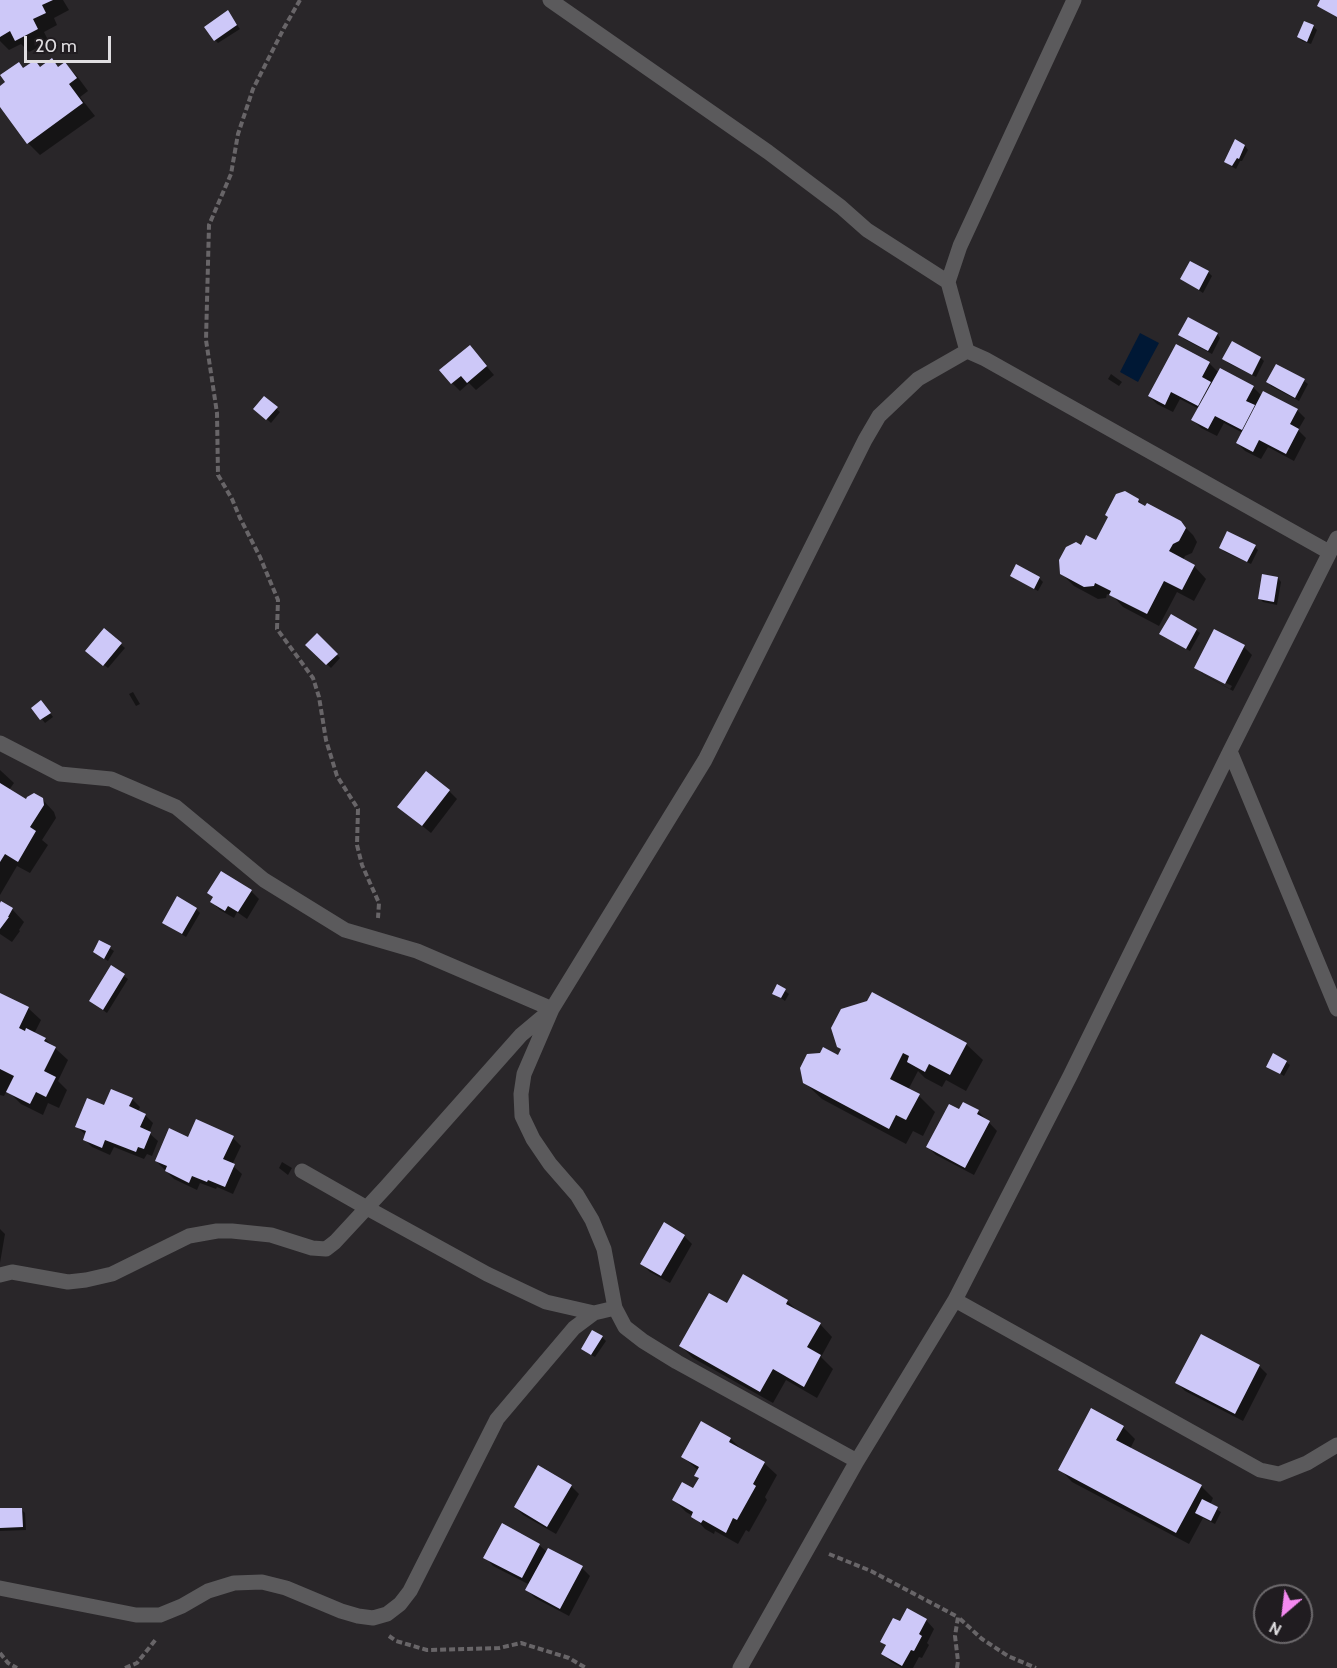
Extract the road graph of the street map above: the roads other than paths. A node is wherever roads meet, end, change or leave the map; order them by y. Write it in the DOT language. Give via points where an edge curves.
graph roads {
  1 [pos="550,0"];
  2 [pos="1074,0"];
  3 [pos="948,282"];
  4 [pos="967,351"];
  5 [pos="1337,538"];
  6 [pos="1329,552"];
  7 [pos="0,743"];
  8 [pos="1230,751"];
  9 [pos="552,1009"];
  10 [pos="1337,1009"];
  11 [pos="302,1171"];
  12 [pos="367,1208"];
  13 [pos="0,1275"];
  14 [pos="955,1300"];
  15 [pos="615,1308"];
  16 [pos="594,1313"];
  17 [pos="1337,1445"];
  18 [pos="857,1461"];
  19 [pos="0,1588"];
  20 [pos="740,1668"];
  1 -- 3 [label="street" via="768,152 867,230"];
  2 -- 3 [label="street" via="960,246"];
  3 -- 4 [label="street"];
  4 -- 6 [label="street"];
  4 -- 9 [label="street" via="918,379 879,416 705,760"];
  5 -- 6 [label="street"];
  6 -- 8 [label="street"];
  7 -- 9 [label="street" via="60,774 111,779 176,807 264,880 345,930 417,951"];
  8 -- 10 [label="street"];
  8 -- 14 [label="street"];
  9 -- 12 [label="street" via="521,1035"];
  9 -- 15 [label="street" via="524,1074 522,1116 533,1139 592,1220 604,1249"];
  11 -- 12 [label="street"];
  12 -- 13 [label="street" via="326,1249 271,1235 217,1231 189,1236 112,1274 86,1280 68,1282 12,1272"];
  12 -- 16 [label="street" via="526,1293"];
  14 -- 17 [label="street" via="1260,1470 1279,1474"];
  14 -- 18 [label="street"];
  15 -- 16 [label="street"];
  15 -- 18 [label="street" via="626,1327 643,1341"];
  16 -- 19 [label="street" via="574,1328 497,1419 410,1591 387,1614 373,1618 358,1616 262,1582 217,1588 160,1615 136,1615"];
  18 -- 20 [label="street"];
}
